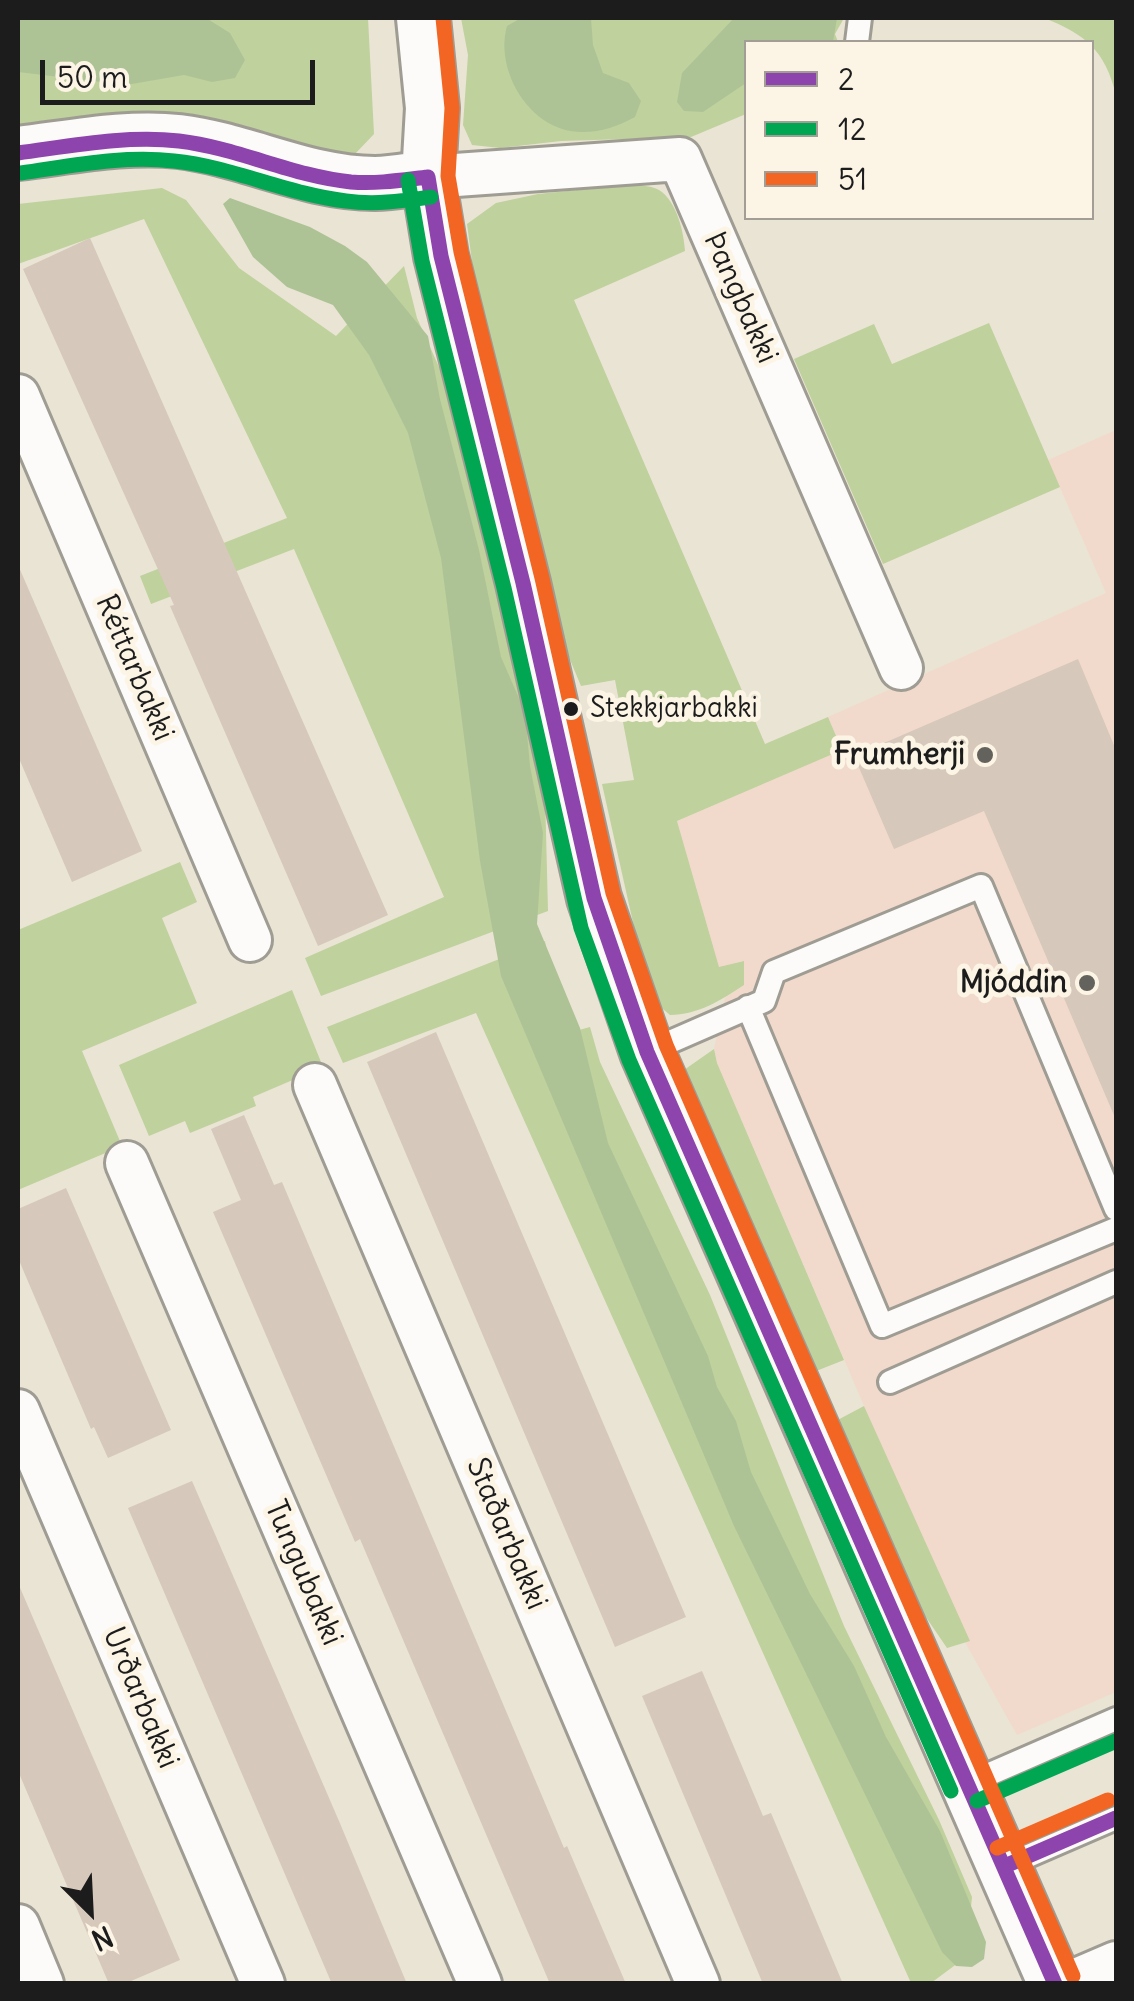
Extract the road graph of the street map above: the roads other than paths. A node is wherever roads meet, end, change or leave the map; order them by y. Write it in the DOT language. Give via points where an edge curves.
graph roads {
  1 [pos="386,18"];
  2 [pos="423,18"];
  3 [pos="18,153"];
  4 [pos="428,177"];
  5 [pos="18,396"];
  6 [pos="901,668"];
  7 [pos="250,940"];
  8 [pos="748,1007"];
  9 [pos="647,1052"];
  10 [pos="315,1085"];
  11 [pos="127,1163"];
  12 [pos="1116,1210"];
  13 [pos="1116,1228"];
  14 [pos="1116,1282"];
  15 [pos="890,1382"];
  16 [pos="18,1412"];
  17 [pos="1116,1719"];
  18 [pos="968,1783"];
  19 [pos="1116,1818"];
  20 [pos="1005,1866"];
  21 [pos="18,1926"];
  22 [pos="1116,1963"];
  23 [pos="42,1984"];
  24 [pos="263,1984"];
  25 [pos="480,1984"];
  26 [pos="698,1984"];
  27 [pos="1055,1984"];
  28 [pos="1066,1984"];
  1 -- 4 [label="street" via="397,113"];
  2 -- 4 [label="street" via="432,108"];
  3 -- 4 [label="street" via="181,141 329,178 375,183"];
  4 -- 6 [label="street, Þangbakki" via="680,159"];
  4 -- 9 [label="street" via="441,256 594,898"];
  5 -- 7 [label="street, Réttarbakki"];
  8 -- 9 [label="lane"];
  8 -- 12 [label="lane" via="764,1001 774,972 982,886"];
  8 -- 13 [label="lane" via="882,1326"];
  9 -- 18 [label="street"];
  10 -- 26 [label="street, Staðarbakki"];
  11 -- 25 [label="street, Tungubakki"];
  14 -- 15 [label="lane"];
  16 -- 24 [label="street, Urðarbakki"];
  17 -- 18 [label="lane"];
  18 -- 20 [label="street"];
  19 -- 20 [label="lane"];
  20 -- 27 [label="street"];
  21 -- 23 [label="street"];
  22 -- 28 [label="street"];
}
